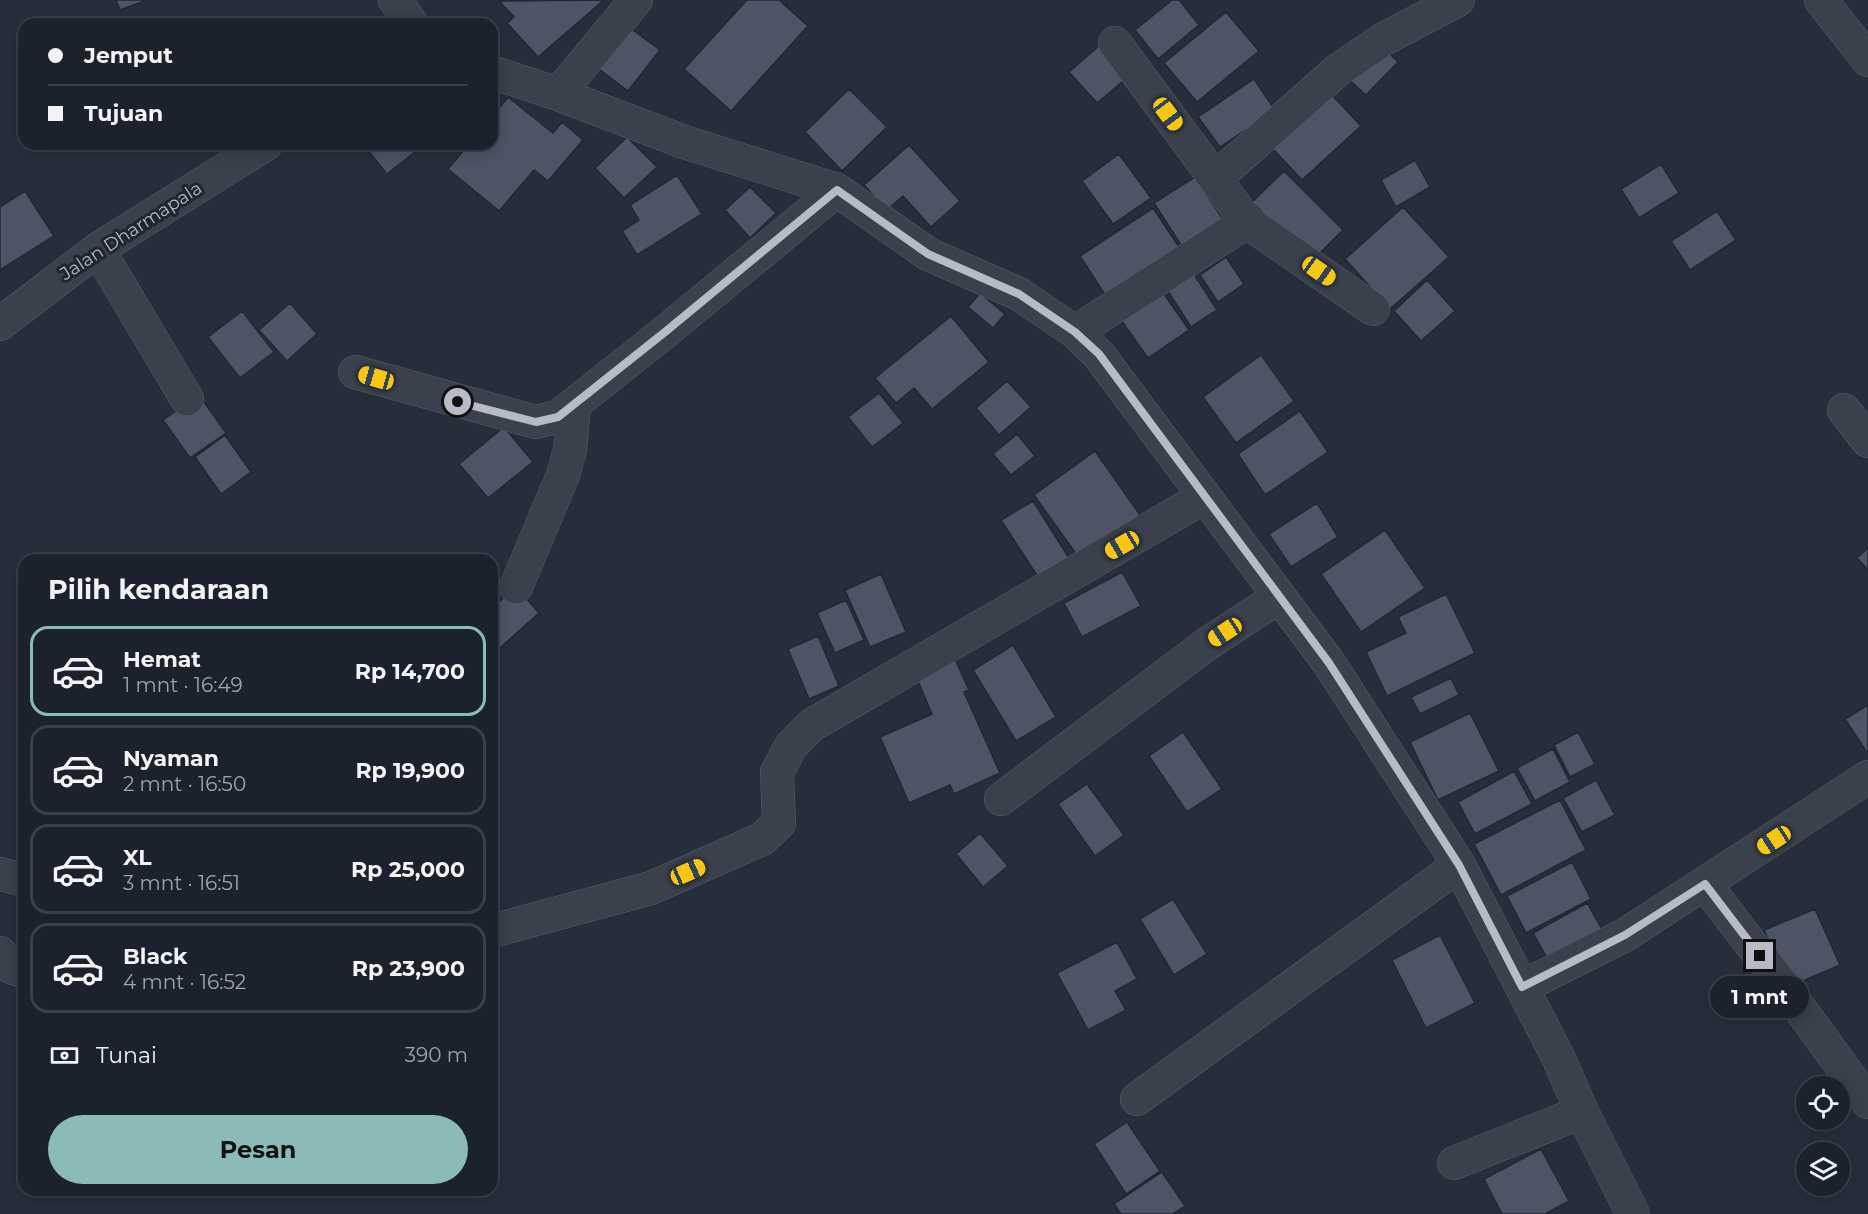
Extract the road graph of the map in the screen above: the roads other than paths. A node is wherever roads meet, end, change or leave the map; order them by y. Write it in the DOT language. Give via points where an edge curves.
graph roads {
  1 [pos="395,0"];
  2 [pos="636,0"];
  3 [pos="1458,0"];
  4 [pos="1821,0"];
  5 [pos="408,18"];
  6 [pos="1115,43"];
  7 [pos="1868,60"];
  8 [pos="498,74"];
  9 [pos="558,94"];
  10 [pos="256,150"];
  11 [pos="1216,178"];
  12 [pos="837,190"];
  13 [pos="1247,222"];
  14 [pos="98,249"];
  15 [pos="1373,309"];
  16 [pos="0,324"];
  17 [pos="1075,332"];
  18 [pos="355,372"];
  19 [pos="187,399"];
  20 [pos="574,406"];
  21 [pos="1844,410"];
  22 [pos="1868,441"];
  23 [pos="1204,497"];
  24 [pos="516,587"];
  25 [pos="1279,597"];
  26 [pos="1868,777"];
  27 [pos="1001,800"];
  28 [pos="1459,865"];
  29 [pos="0,874"];
  30 [pos="18,878"];
  31 [pos="1705,884"];
  32 [pos="498,929"];
  33 [pos="0,953"];
  34 [pos="18,969"];
  35 [pos="1522,987"];
  36 [pos="1137,1099"];
  37 [pos="1868,1102"];
  38 [pos="1582,1112"];
  39 [pos="1454,1163"];
  40 [pos="1633,1214"];
  1 -- 5 [label="street"];
  2 -- 9 [label="street"];
  3 -- 11 [label="street" via="1382,40 1338,70"];
  4 -- 7 [label="street"];
  6 -- 11 [label="street"];
  8 -- 9 [label="street"];
  9 -- 12 [label="street" via="684,142"];
  10 -- 14 [label="street, Jalan Dharmapala"];
  11 -- 13 [label="street"];
  12 -- 17 [label="street" via="928,254 1019,294"];
  12 -- 20 [label="street"];
  13 -- 15 [label="street"];
  13 -- 17 [label="street"];
  14 -- 16 [label="street, Jalan Dharmapala"];
  14 -- 19 [label="street"];
  17 -- 23 [label="street" via="1099,354"];
  18 -- 20 [label="street" via="536,422 558,417"];
  20 -- 24 [label="street" via="563,475"];
  21 -- 22 [label="street"];
  23 -- 25 [label="street"];
  23 -- 32 [label="street" via="812,725 791,746 777,772 779,823 762,839 651,888"];
  25 -- 27 [label="street" via="1207,644"];
  25 -- 28 [label="street" via="1329,663"];
  26 -- 31 [label="street"];
  28 -- 35 [label="street"];
  28 -- 36 [label="street"];
  29 -- 30 [label="street"];
  31 -- 35 [label="street" via="1625,935"];
  31 -- 37 [label="street"];
  33 -- 34 [label="street" via="3,962"];
  35 -- 38 [label="street"];
  38 -- 39 [label="street"];
  38 -- 40 [label="street"];
}
